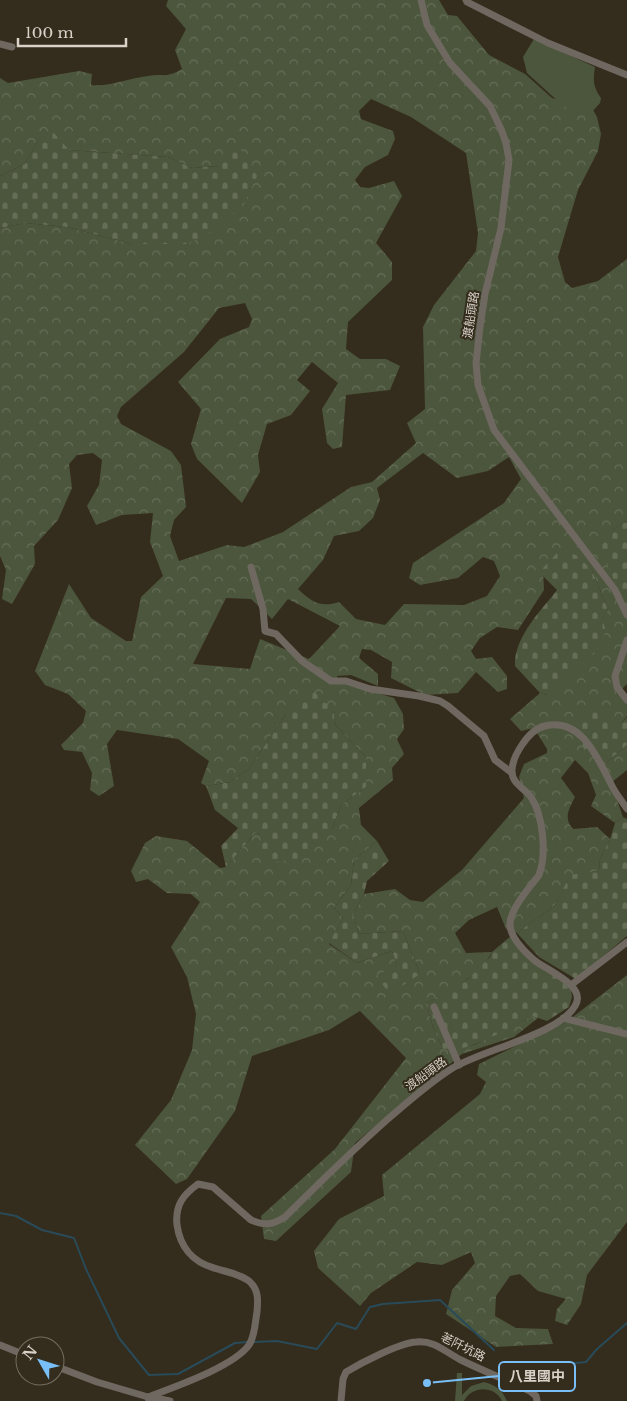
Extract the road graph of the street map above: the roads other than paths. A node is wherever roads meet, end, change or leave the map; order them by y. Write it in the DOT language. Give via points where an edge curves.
graph roads {
  1 [pos="421,0"];
  2 [pos="466,0"];
  3 [pos="0,44"];
  4 [pos="12,47"];
  5 [pos="627,75"];
  6 [pos="251,568"];
  7 [pos="627,615"];
  8 [pos="627,640"];
  9 [pos="627,700"];
  10 [pos="512,773"];
  11 [pos="627,809"];
  12 [pos="627,942"];
  13 [pos="571,985"];
  14 [pos="434,1006"];
  15 [pos="563,1018"];
  16 [pos="627,1034"];
  17 [pos="459,1065"];
  18 [pos="0,1345"];
  19 [pos="15,1350"];
  20 [pos="65,1370"];
  21 [pos="149,1399"];
  22 [pos="170,1401"];
  23 [pos="341,1401"];
  24 [pos="537,1401"];
  1 -- 7 [label="street, 渡船頭路" via="427,24 450,63 490,106 504,136 509,160 501,228 480,327 476,363 478,385 494,430 615,590"];
  2 -- 5 [label="street" via="548,43"];
  3 -- 4 [label="street"];
  6 -- 10 [label="street" via="263,609 265,631 276,634 302,661 331,681 346,681 440,701 484,736 496,760"];
  8 -- 9 [label="street" via="615,676 617,687"];
  10 -- 11 [label="street" via="514,762 529,736 540,727 567,726 580,733 589,745"];
  10 -- 13 [label="street" via="538,809 543,848 539,875 513,912 512,933 534,960"];
  12 -- 13 [label="street"];
  13 -- 15 [label="street, 渡船頭路" via="578,998 576,1006"];
  14 -- 17 [label="street"];
  15 -- 16 [label="street"];
  15 -- 17 [label="street, 渡船頭路" via="532,1035"];
  17 -- 21 [label="street, 渡船頭路" via="421,1091 274,1224 251,1220 213,1187 198,1184 187,1192 176,1214 181,1243 200,1262 238,1274 253,1286 258,1294 253,1338 248,1346 218,1369"];
  18 -- 19 [label="street"];
  20 -- 21 [label="street"];
  21 -- 22 [label="street"];
  23 -- 24 [label="street, 荖阡坑路" via="346,1372 414,1342 438,1345 460,1360 534,1393"];
}
